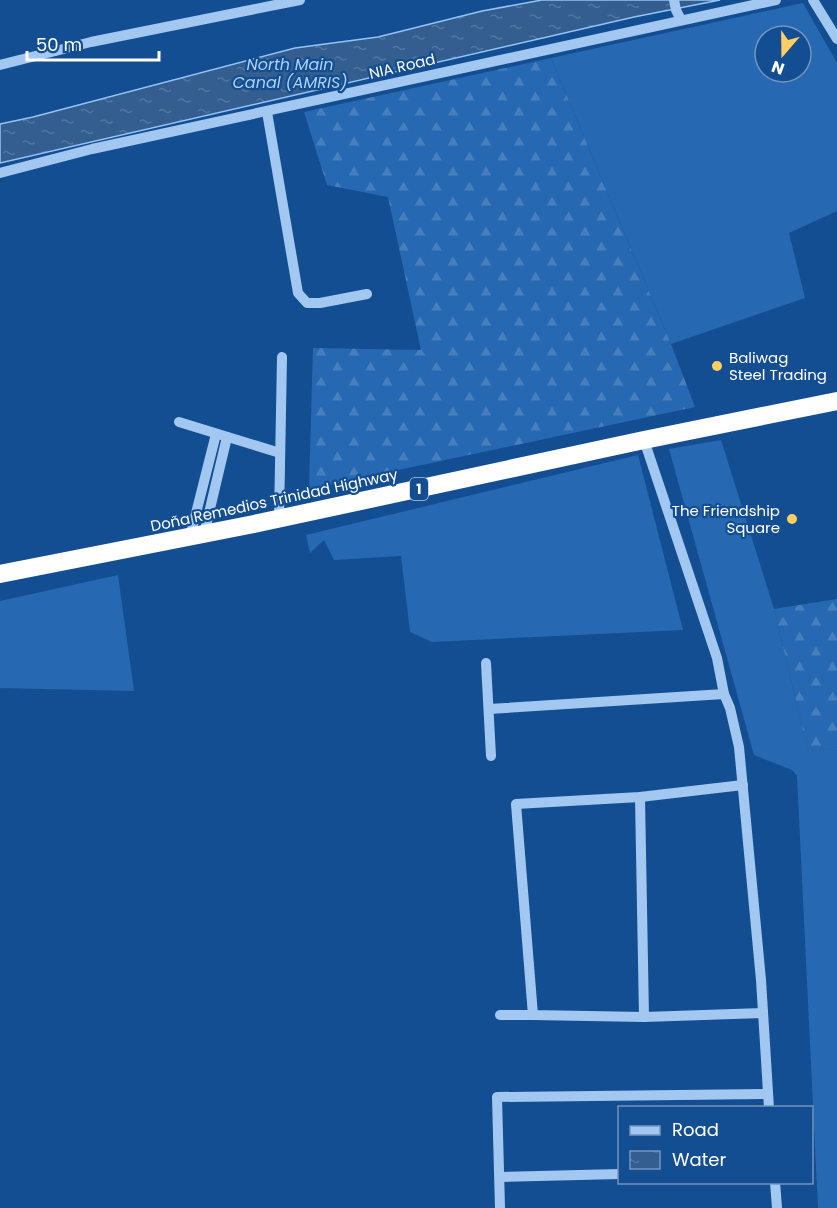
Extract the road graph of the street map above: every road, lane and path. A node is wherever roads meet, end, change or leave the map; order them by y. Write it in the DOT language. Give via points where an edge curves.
graph roads {
  1 [pos="300,0"];
  2 [pos="776,0"];
  3 [pos="813,0"];
  4 [pos="677,10"];
  5 [pos="833,23"];
  6 [pos="837,39"];
  7 [pos="0,65"];
  8 [pos="267,112"];
  9 [pos="0,172"];
  10 [pos="367,294"];
  11 [pos="282,357"];
  12 [pos="837,401"];
  13 [pos="179,422"];
  14 [pos="222,435"];
  15 [pos="644,440"];
  16 [pos="280,453"];
  17 [pos="279,519"];
  18 [pos="197,535"];
  19 [pos="0,574"];
  20 [pos="486,663"];
  21 [pos="724,694"];
  22 [pos="489,709"];
  23 [pos="491,756"];
  24 [pos="743,785"];
  25 [pos="640,797"];
  26 [pos="763,1013"];
  27 [pos="500,1015"];
  28 [pos="533,1015"];
  29 [pos="644,1017"];
  30 [pos="768,1094"];
  31 [pos="769,1106"];
  32 [pos="618,1174"];
  33 [pos="500,1177"];
  34 [pos="775,1184"];
  35 [pos="500,1208"];
  36 [pos="777,1208"];
  1 -- 7 [label="street" via="91,42"];
  2 -- 4 [label="street, NIA Road"];
  3 -- 5 [label="street"];
  4 -- 8 [label="street, NIA Road"];
  5 -- 6 [label="street"];
  8 -- 9 [label="street, NIA Road"];
  8 -- 10 [label="street" via="298,294 307,303"];
  11 -- 16 [label="street"];
  12 -- 15 [label="highway, Doña Remedios Trinidad Highway / 1"];
  13 -- 14 [label="street"];
  14 -- 16 [label="street"];
  14 -- 18 [label="street"];
  15 -- 17 [label="highway, Doña Remedios Trinidad Highway / 1"];
  15 -- 21 [label="street" via="717,658"];
  16 -- 17 [label="street"];
  17 -- 18 [label="highway, Doña Remedios Trinidad Highway / 1"];
  18 -- 19 [label="highway, Doña Remedios Trinidad Highway / 1"];
  20 -- 22 [label="street"];
  21 -- 22 [label="street"];
  21 -- 24 [label="street" via="739,747"];
  22 -- 23 [label="street"];
  24 -- 25 [label="street"];
  24 -- 26 [label="street"];
  25 -- 28 [label="street" via="516,804"];
  25 -- 29 [label="street"];
  26 -- 29 [label="street"];
  26 -- 30 [label="street"];
  27 -- 28 [label="street"];
  28 -- 29 [label="street"];
  30 -- 31 [label="street"];
  30 -- 33 [label="street" via="497,1097"];
  32 -- 33 [label="street"];
  33 -- 35 [label="street"];
  34 -- 36 [label="street"];
}
